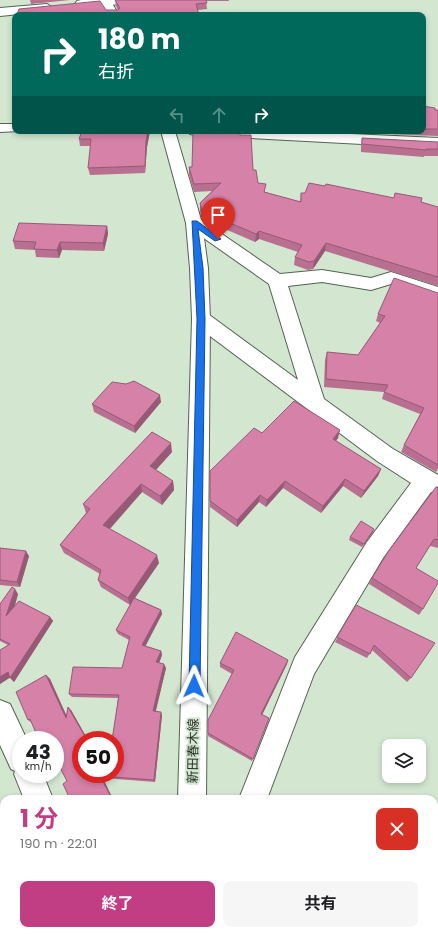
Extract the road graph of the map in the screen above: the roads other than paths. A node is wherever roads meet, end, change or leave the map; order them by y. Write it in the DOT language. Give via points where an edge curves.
graph roads {
  1 [pos="124,0"];
  2 [pos="105,1"];
  3 [pos="0,12"];
  4 [pos="111,12"];
  5 [pos="0,128"];
  6 [pos="12,128"];
  7 [pos="169,134"];
  8 [pos="261,134"];
  9 [pos="438,142"];
  10 [pos="194,223"];
  11 [pos="277,281"];
  12 [pos="438,294"];
  13 [pos="201,319"];
  14 [pos="316,405"];
  15 [pos="432,483"];
  16 [pos="0,714"];
  17 [pos="12,740"];
  18 [pos="32,783"];
  19 [pos="37,795"];
  20 [pos="192,795"];
  21 [pos="255,795"];
  1 -- 2 [label="street"];
  2 -- 3 [label="street"];
  2 -- 4 [label="street"];
  5 -- 6 [label="street"];
  7 -- 10 [label="street, 新田春木線"];
  8 -- 9 [label="street"];
  10 -- 11 [label="street"];
  10 -- 13 [label="street, 新田春木線"];
  11 -- 12 [label="street" via="322,276 371,284 391,278"];
  11 -- 14 [label="street"];
  13 -- 14 [label="street"];
  13 -- 20 [label="street, 新田春木線"];
  14 -- 15 [label="street" via="385,455"];
  15 -- 21 [label="street" via="374,550 304,666"];
  16 -- 17 [label="street"];
  18 -- 19 [label="street"];
}
